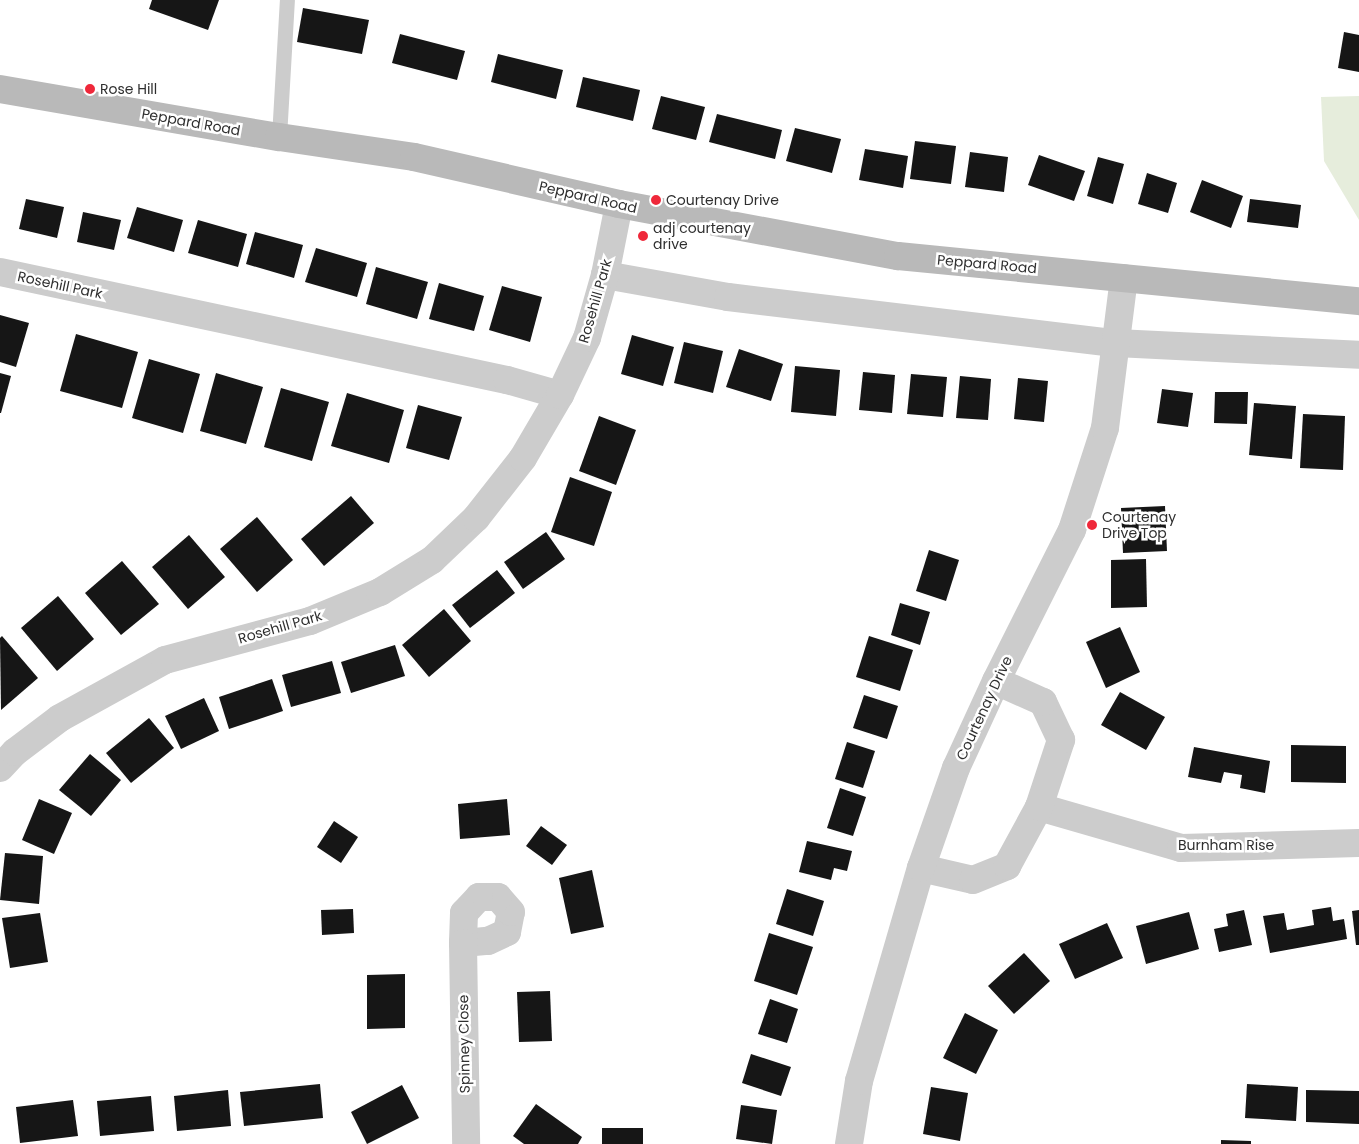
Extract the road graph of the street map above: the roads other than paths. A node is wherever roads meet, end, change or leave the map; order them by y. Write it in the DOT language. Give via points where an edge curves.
graph roads {
  1 [pos="287,0"];
  2 [pos="0,90"];
  3 [pos="279,137"];
  4 [pos="619,204"];
  5 [pos="0,272"];
  6 [pos="605,275"];
  7 [pos="1124,278"];
  8 [pos="1359,302"];
  9 [pos="1116,343"];
  10 [pos="1359,355"];
  11 [pos="560,394"];
  12 [pos="996,681"];
  13 [pos="0,768"];
  14 [pos="1039,807"];
  15 [pos="1359,843"];
  16 [pos="921,868"];
  17 [pos="462,943"];
  18 [pos="466,1144"];
  19 [pos="849,1144"];
  1 -- 3 [label="lane"];
  2 -- 3 [label="main road, Peppard Road"];
  3 -- 4 [label="main road, Peppard Road" via="414,157"];
  4 -- 6 [label="street, Rosehill Park"];
  4 -- 7 [label="main road, Peppard Road" via="898,256"];
  5 -- 11 [label="street, Rosehill Park"];
  6 -- 9 [label="street" via="728,297"];
  6 -- 11 [label="street, Rosehill Park" via="587,338"];
  7 -- 8 [label="main road, Peppard Road"];
  7 -- 9 [label="street, Courtenay Drive"];
  9 -- 10 [label="street"];
  9 -- 12 [label="street, Courtenay Drive" via="1105,428 1072,530"];
  11 -- 13 [label="street, Rosehill Park" via="517,465 476,518 432,560 380,592 310,622 165,660 60,718 15,752"];
  12 -- 14 [label="street" via="1043,702 1061,740"];
  12 -- 16 [label="street, Courtenay Drive" via="956,768"];
  14 -- 15 [label="street, Burnham Rise" via="1180,848"];
  14 -- 16 [label="street" via="1006,866 973,880"];
  16 -- 19 [label="street, Courtenay Drive" via="859,1081"];
  17 -- 18 [label="street, Spinney Close"];
}
